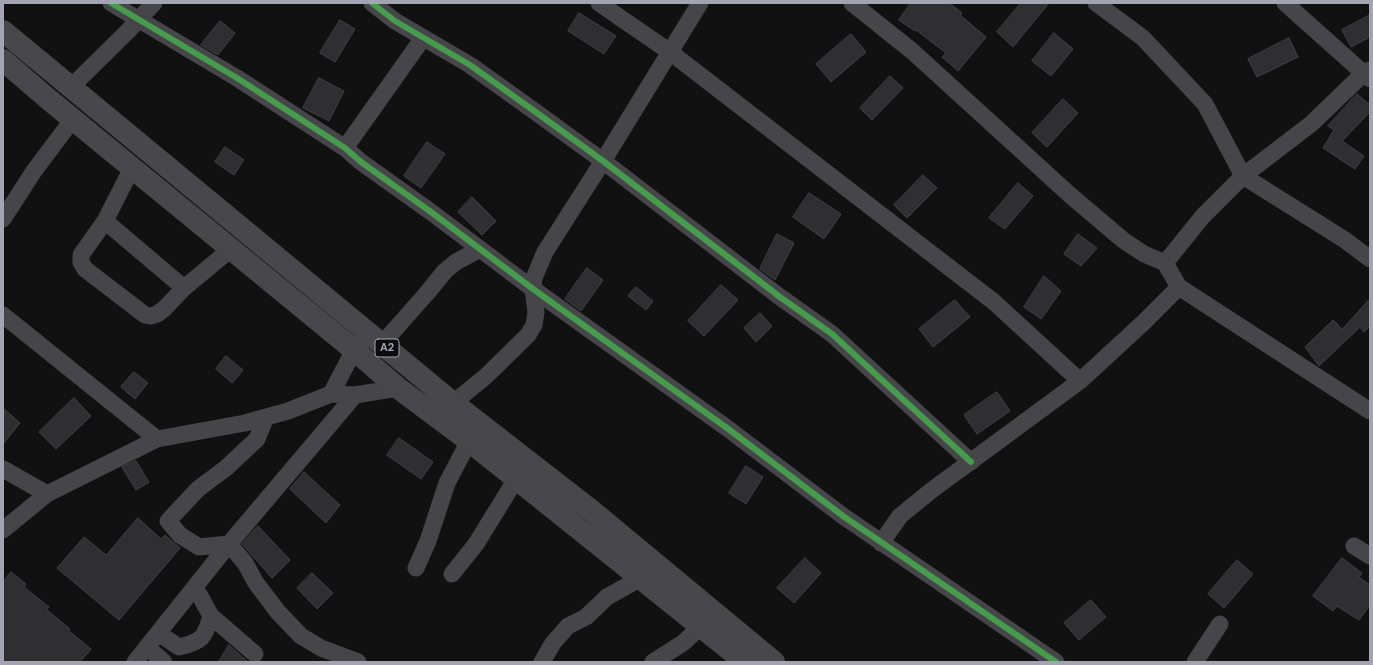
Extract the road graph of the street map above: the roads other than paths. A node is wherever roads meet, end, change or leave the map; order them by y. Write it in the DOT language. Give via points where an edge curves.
graph roads {
  1 [pos="110,3"];
  2 [pos="154,3"];
  3 [pos="372,3"];
  4 [pos="599,3"];
  5 [pos="700,3"];
  6 [pos="852,3"];
  7 [pos="1096,3"];
  8 [pos="1285,3"];
  9 [pos="139,20"];
  10 [pos="3,32"];
  11 [pos="423,38"];
  12 [pos="670,52"];
  13 [pos="3,60"];
  14 [pos="1368,75"];
  15 [pos="71,87"];
  16 [pos="73,119"];
  17 [pos="345,148"];
  18 [pos="603,161"];
  19 [pos="132,168"];
  20 [pos="1243,176"];
  21 [pos="3,219"];
  22 [pos="105,220"];
  23 [pos="231,249"];
  24 [pos="480,249"];
  25 [pos="1370,259"];
  26 [pos="1165,263"];
  27 [pos="1179,287"];
  28 [pos="184,288"];
  29 [pos="533,289"];
  30 [pos="3,315"];
  31 [pos="375,338"];
  32 [pos="354,350"];
  33 [pos="1080,381"];
  34 [pos="398,388"];
  35 [pos="331,394"];
  36 [pos="355,395"];
  37 [pos="453,403"];
  38 [pos="1370,411"];
  39 [pos="266,418"];
  40 [pos="157,439"];
  41 [pos="469,441"];
  42 [pos="971,462"];
  43 [pos="3,469"];
  44 [pos="516,479"];
  45 [pos="47,494"];
  46 [pos="3,530"];
  47 [pos="881,543"];
  48 [pos="229,544"];
  49 [pos="1354,546"];
  50 [pos="1370,556"];
  51 [pos="416,568"];
  52 [pos="452,574"];
  53 [pos="641,578"];
  54 [pos="195,587"];
  55 [pos="211,616"];
  56 [pos="1220,624"];
  57 [pos="700,627"];
  58 [pos="158,633"];
  59 [pos="147,647"];
  60 [pos="255,654"];
  61 [pos="135,662"];
  62 [pos="164,662"];
  63 [pos="358,662"];
  64 [pos="542,662"];
  65 [pos="653,662"];
  66 [pos="745,662"];
  67 [pos="774,662"];
  68 [pos="1056,662"];
  69 [pos="1195,662"];
  1 -- 9 [label="street"];
  2 -- 9 [label="street"];
  3 -- 11 [label="street"];
  4 -- 12 [label="street"];
  5 -- 12 [label="street"];
  6 -- 26 [label="street" via="912,51 1064,190 1123,240 1144,254"];
  7 -- 20 [label="street" via="1143,38 1205,104"];
  8 -- 14 [label="street"];
  9 -- 15 [label="street"];
  9 -- 17 [label="street" via="237,78"];
  10 -- 15 [label="highway, A2"];
  11 -- 17 [label="street"];
  11 -- 18 [label="street" via="470,65"];
  12 -- 18 [label="street"];
  12 -- 33 [label="street" via="994,302"];
  13 -- 16 [label="highway, A2"];
  14 -- 20 [label="street" via="1311,124"];
  15 -- 31 [label="highway, A2"];
  16 -- 19 [label="highway, A2"];
  16 -- 21 [label="street" via="34,171"];
  17 -- 24 [label="street"];
  18 -- 29 [label="street" via="545,252 534,278"];
  18 -- 42 [label="street" via="832,334"];
  19 -- 22 [label="street"];
  19 -- 23 [label="highway, A2"];
  20 -- 25 [label="street" via="1345,240"];
  20 -- 26 [label="street" via="1203,216"];
  22 -- 28 [label="street"];
  22 -- 28 [label="street" via="81,255 85,269 145,315 151,316 160,312"];
  23 -- 28 [label="street"];
  23 -- 32 [label="highway, A2"];
  24 -- 29 [label="street"];
  24 -- 31 [label="street" via="445,271 427,294"];
  26 -- 27 [label="street"];
  27 -- 33 [label="street"];
  27 -- 38 [label="street"];
  29 -- 37 [label="street" via="536,312 534,325 528,335 485,377"];
  29 -- 47 [label="street" via="727,428"];
  30 -- 40 [label="street"];
  31 -- 32 [label="street"];
  31 -- 37 [label="highway, A2"];
  32 -- 34 [label="highway, A2"];
  32 -- 35 [label="street"];
  33 -- 42 [label="street"];
  34 -- 36 [label="street"];
  34 -- 41 [label="highway, A2"];
  35 -- 36 [label="street"];
  35 -- 39 [label="street"];
  36 -- 48 [label="street"];
  37 -- 67 [label="highway, A2" via="592,511"];
  39 -- 40 [label="street"];
  39 -- 48 [label="street" via="257,439 226,468 198,489 168,521 180,535 199,547"];
  40 -- 45 [label="street"];
  41 -- 44 [label="highway, A2"];
  41 -- 51 [label="street" via="447,483 428,541"];
  42 -- 47 [label="street" via="900,516"];
  43 -- 45 [label="street"];
  44 -- 52 [label="street" via="476,544"];
  44 -- 53 [label="highway, A2"];
  45 -- 46 [label="street"];
  47 -- 68 [label="street"];
  48 -- 54 [label="street"];
  48 -- 63 [label="street" via="278,612 301,636 321,648"];
  49 -- 50 [label="street"];
  53 -- 57 [label="highway, A2"];
  53 -- 64 [label="street" via="607,597 586,617 568,626 552,643"];
  54 -- 55 [label="street"];
  54 -- 58 [label="street"];
  55 -- 58 [label="street" via="206,632 193,644 179,647"];
  55 -- 60 [label="street"];
  56 -- 69 [label="street"];
  57 -- 65 [label="street" via="683,643"];
  57 -- 66 [label="highway, A2"];
  58 -- 59 [label="street"];
  59 -- 61 [label="street"];
  59 -- 62 [label="street"];
}
